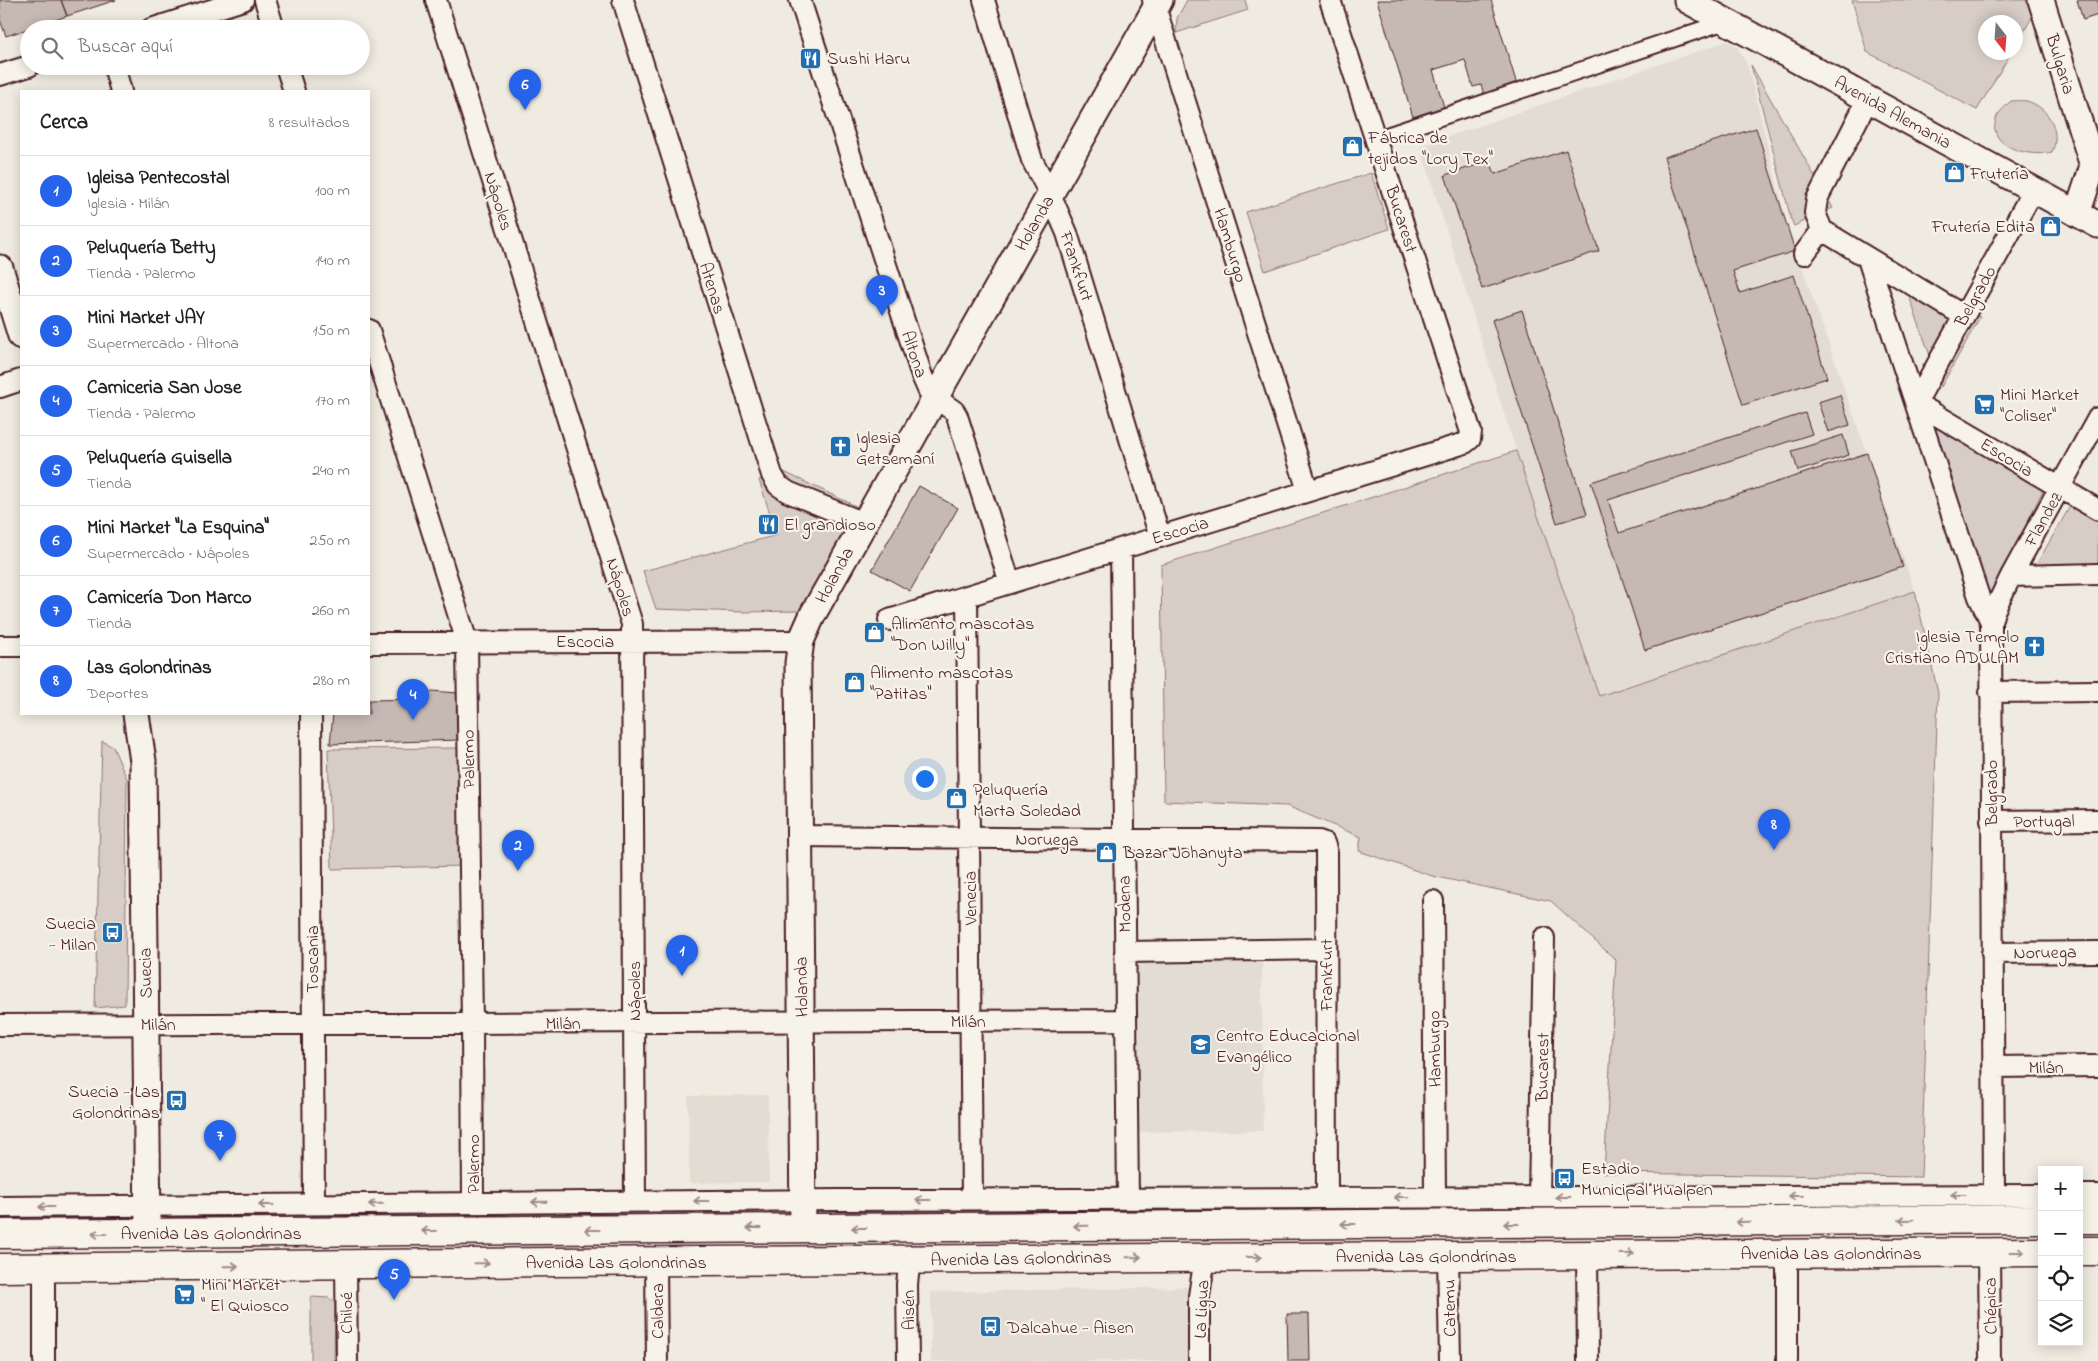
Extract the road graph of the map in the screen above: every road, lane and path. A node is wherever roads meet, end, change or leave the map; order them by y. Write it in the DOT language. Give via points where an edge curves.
graph roads {
  1 [pos="243,0"];
  2 [pos="265,0"];
  3 [pos="436,0"];
  4 [pos="623,0"];
  5 [pos="800,0"];
  6 [pos="984,0"];
  7 [pos="1330,0"];
  8 [pos="1687,0"];
  9 [pos="2041,0"];
  10 [pos="1156,2"];
  11 [pos="180,20"];
  12 [pos="271,20"];
  13 [pos="1726,22"];
  14 [pos="20,69"];
  15 [pos="0,75"];
  16 [pos="117,75"];
  17 [pos="289,75"];
  18 [pos="121,90"];
  19 [pos="294,90"];
  20 [pos="1868,99"];
  21 [pos="1376,139"];
  22 [pos="2096,164"];
  23 [pos="2034,189"];
  24 [pos="1050,194"];
  25 [pos="2088,219"];
  26 [pos="1822,230"];
  27 [pos="1804,254"];
  28 [pos="1868,259"];
  29 [pos="0,268"];
  30 [pos="1964,316"];
  31 [pos="20,333"];
  32 [pos="370,333"];
  33 [pos="20,380"];
  34 [pos="0,387"];
  35 [pos="935,398"];
  36 [pos="1916,403"];
  37 [pos="2098,418"];
  38 [pos="1470,439"];
  39 [pos="2060,488"];
  40 [pos="1308,491"];
  41 [pos="2098,510"];
  42 [pos="864,523"];
  43 [pos="1160,537"];
  44 [pos="1121,549"];
  45 [pos="2098,574"];
  46 [pos="2011,576"];
  47 [pos="1010,583"];
  48 [pos="967,596"];
  49 [pos="889,620"];
  50 [pos="1991,622"];
  51 [pos="633,641"];
  52 [pos="801,641"];
  53 [pos="466,642"];
  54 [pos="370,643"];
  55 [pos="0,646"];
  56 [pos="20,646"];
  57 [pos="2098,691"];
  58 [pos="1990,692"];
  59 [pos="136,715"];
  60 [pos="310,715"];
  61 [pos="2098,820"];
  62 [pos="1991,821"];
  63 [pos="799,836"];
  64 [pos="969,838"];
  65 [pos="1124,840"];
  66 [pos="1324,843"];
  67 [pos="1433,900"];
  68 [pos="1544,938"];
  69 [pos="1326,949"];
  70 [pos="1125,952"];
  71 [pos="2098,952"];
  72 [pos="1992,953"];
  73 [pos="1126,1020"];
  74 [pos="801,1021"];
  75 [pos="971,1021"];
  76 [pos="635,1022"];
  77 [pos="472,1023"];
  78 [pos="146,1024"];
  79 [pos="313,1024"];
  80 [pos="0,1025"];
  81 [pos="2098,1066"];
  82 [pos="1993,1067"];
  83 [pos="2098,1194"];
  84 [pos="1994,1195"];
  85 [pos="2038,1195"];
  86 [pos="2083,1195"];
  87 [pos="1436,1197"];
  88 [pos="1539,1197"];
  89 [pos="1327,1198"];
  90 [pos="972,1199"];
  91 [pos="1128,1199"];
  92 [pos="803,1200"];
  93 [pos="635,1202"];
  94 [pos="473,1203"];
  95 [pos="314,1204"];
  96 [pos="147,1206"];
  97 [pos="0,1207"];
  98 [pos="2038,1219"];
  99 [pos="2083,1219"];
  100 [pos="2098,1219"];
  101 [pos="803,1228"];
  102 [pos="943,1228"];
  103 [pos="148,1233"];
  104 [pos="0,1234"];
  105 [pos="2098,1251"];
  106 [pos="1989,1252"];
  107 [pos="2038,1252"];
  108 [pos="2083,1252"];
  109 [pos="1787,1253"];
  110 [pos="1587,1254"];
  111 [pos="1448,1256"];
  112 [pos="1205,1257"];
  113 [pos="910,1259"];
  114 [pos="780,1261"];
  115 [pos="656,1262"];
  116 [pos="346,1264"];
  117 [pos="182,1267"];
  118 [pos="0,1268"];
  119 [pos="44,1268"];
  120 [pos="108,1268"];
  121 [pos="44,1361"];
  122 [pos="347,1361"];
  123 [pos="657,1361"];
  124 [pos="908,1361"];
  125 [pos="1199,1361"];
  126 [pos="1450,1361"];
  127 [pos="1588,1361"];
  128 [pos="1788,1361"];
  129 [pos="1990,1361"];
  1 -- 11 [label="street"];
  2 -- 12 [label="street"];
  3 -- 51 [label="street, Nápoles" via="629,614"];
  4 -- 42 [label="street, Atenas" via="775,480 788,492"];
  5 -- 35 [label="street, Altona" via="925,385"];
  6 -- 24 [label="street, Frankfurt" via="1032,160"];
  7 -- 21 [label="street, Bucarest"];
  8 -- 13 [label="street, Avenida Alemania"];
  9 -- 22 [label="street, Bulgaria"];
  10 -- 24 [label="street, Holanda"];
  10 -- 40 [label="street, Hamburgo"];
  13 -- 20 [label="street, Avenida Alemania"];
  13 -- 21 [label="street"];
  14 -- 15 [label="street"];
  16 -- 18 [label="street"];
  17 -- 19 [label="street"];
  20 -- 23 [label="street, Avenida Alemania"];
  20 -- 26 [label="street" via="1817,199 1815,213"];
  21 -- 38 [label="street, Bucarest" via="1471,432"];
  22 -- 25 [label="street, Bulgaria"];
  23 -- 25 [label="street, Avenida Alemania"];
  23 -- 30 [label="street, Belgrado"];
  24 -- 35 [label="street, Holanda"];
  24 -- 43 [label="street, Frankfurt" via="1067,233"];
  26 -- 27 [label="street"];
  26 -- 28 [label="street"];
  28 -- 30 [label="street"];
  28 -- 36 [label="street, Belgrado"];
  29 -- 31 [label="street"];
  30 -- 36 [label="street, Belgrado"];
  32 -- 53 [label="street, Palermo"];
  33 -- 34 [label="street"];
  35 -- 42 [label="street, Holanda"];
  35 -- 47 [label="street, Altona" via="957,416"];
  36 -- 39 [label="street, Escocia"];
  36 -- 50 [label="street, Belgrado" via="1979,597"];
  37 -- 39 [label="street, Flandez"];
  38 -- 40 [label="street, Escocia"];
  39 -- 41 [label="street, Escocia"];
  39 -- 46 [label="street, Flandez"];
  40 -- 43 [label="street, Escocia"];
  42 -- 52 [label="street, Holanda" via="812,614"];
  43 -- 44 [label="street, Escocia"];
  44 -- 47 [label="street, Escocia"];
  44 -- 65 [label="street, Modena"];
  45 -- 46 [label="street"];
  46 -- 50 [label="street, Flandez"];
  47 -- 48 [label="street, Escocia"];
  48 -- 49 [label="street, Escocia"];
  48 -- 64 [label="street, Venecia"];
  50 -- 58 [label="street, Belgrado"];
  51 -- 52 [label="street, Escocia"];
  51 -- 53 [label="street, Escocia"];
  51 -- 76 [label="street, Nápoles"];
  52 -- 63 [label="street, Holanda" via="798,663"];
  53 -- 54 [label="street, Escocia"];
  53 -- 77 [label="street, Palermo"];
  55 -- 56 [label="street"];
  57 -- 58 [label="street"];
  58 -- 62 [label="street, Belgrado"];
  59 -- 78 [label="street, Suecia" via="143,761"];
  60 -- 79 [label="street, Toscania"];
  61 -- 62 [label="street, Portugal"];
  62 -- 72 [label="street, Belgrado"];
  63 -- 64 [label="street, Noruega"];
  63 -- 74 [label="street, Holanda"];
  64 -- 65 [label="street, Noruega"];
  64 -- 75 [label="street, Venecia"];
  65 -- 66 [label="street, Noruega"];
  65 -- 70 [label="street, Modena"];
  66 -- 69 [label="street, Frankfurt"];
  67 -- 87 [label="street, Hamburgo"];
  68 -- 88 [label="street, Bucarest"];
  69 -- 70 [label="street"];
  69 -- 89 [label="street, Frankfurt"];
  70 -- 73 [label="street, Modena"];
  71 -- 72 [label="street, Noruega"];
  72 -- 82 [label="street, Belgrado"];
  73 -- 75 [label="street, Milán"];
  73 -- 91 [label="street, Modena"];
  74 -- 75 [label="street, Milán"];
  74 -- 76 [label="street, Milán"];
  74 -- 92 [label="street, Holanda"];
  75 -- 90 [label="street, Venecia"];
  76 -- 77 [label="street, Milán"];
  76 -- 93 [label="street, Nápoles"];
  77 -- 79 [label="street, Milán"];
  77 -- 94 [label="street, Palermo"];
  78 -- 79 [label="street, Milán"];
  78 -- 80 [label="street, Milán"];
  78 -- 96 [label="street, Suecia"];
  79 -- 95 [label="street, Toscania"];
  81 -- 82 [label="street, Milán"];
  82 -- 84 [label="street, Belgrado"];
  83 -- 86 [label="street"];
  84 -- 85 [label="street, Avenida Las Golondrinas"];
  84 -- 88 [label="street, Avenida Las Golondrinas, one-way"];
  87 -- 88 [label="street, Avenida Las Golondrinas"];
  87 -- 89 [label="street, Avenida Las Golondrinas, one-way"];
  89 -- 91 [label="street, Avenida Las Golondrinas"];
  90 -- 91 [label="street, Avenida Las Golondrinas"];
  90 -- 92 [label="street, Avenida Las Golondrinas, one-way"];
  92 -- 93 [label="street, Avenida Las Golondrinas, one-way"];
  92 -- 101 [label="street, Holanda"];
  93 -- 94 [label="street, Avenida Las Golondrinas, one-way"];
  94 -- 95 [label="street, Avenida Las Golondrinas, one-way"];
  95 -- 96 [label="street, Avenida Las Golondrinas, one-way"];
  96 -- 97 [label="street, Avenida Las Golondrinas, one-way"];
  96 -- 103 [label="street, Suecia"];
  98 -- 102 [label="main road, Avenida Las Golondrinas, one-way"];
  99 -- 100 [label="main road"];
  102 -- 101 [label="main road, Avenida Las Golondrinas, one-way"];
  101 -- 103 [label="main road, Avenida Las Golondrinas, one-way"];
  101 -- 114 [label="main road" via="796,1247"];
  102 -- 113 [label="main road" via="928,1238"];
  103 -- 104 [label="main road, Avenida Las Golondrinas, one-way"];
  103 -- 117 [label="main road" via="158,1250"];
  103 -- 120 [label="main road" via="132,1254"];
  105 -- 108 [label="main road"];
  106 -- 107 [label="main road, Avenida Las Golondrinas, one-way"];
  106 -- 109 [label="main road, Avenida Las Golondrinas"];
  106 -- 129 [label="street, Chépica"];
  110 -- 109 [label="main road, Avenida Las Golondrinas, one-way"];
  109 -- 128 [label="street"];
  110 -- 111 [label="main road, Avenida Las Golondrinas"];
  110 -- 127 [label="street"];
  112 -- 111 [label="main road, Avenida Las Golondrinas, one-way"];
  111 -- 126 [label="street, Catemu"];
  113 -- 112 [label="main road, Avenida Las Golondrinas, one-way"];
  112 -- 125 [label="street, La Ligua" via="1198,1296"];
  113 -- 114 [label="main road, Avenida Las Golondrinas"];
  113 -- 124 [label="street, Aisén" via="907,1284"];
  114 -- 115 [label="main road, Avenida Las Golondrinas"];
  116 -- 115 [label="main road, Avenida Las Golondrinas, one-way"];
  115 -- 123 [label="street, Caldera"];
  117 -- 116 [label="main road, Avenida Las Golondrinas, one-way"];
  116 -- 122 [label="street, Chiloé"];
  117 -- 120 [label="main road, Avenida Las Golondrinas"];
  118 -- 119 [label="main road, Avenida Las Golondrinas"];
  119 -- 120 [label="main road, Avenida Las Golondrinas"];
  119 -- 121 [label="street"];
}
